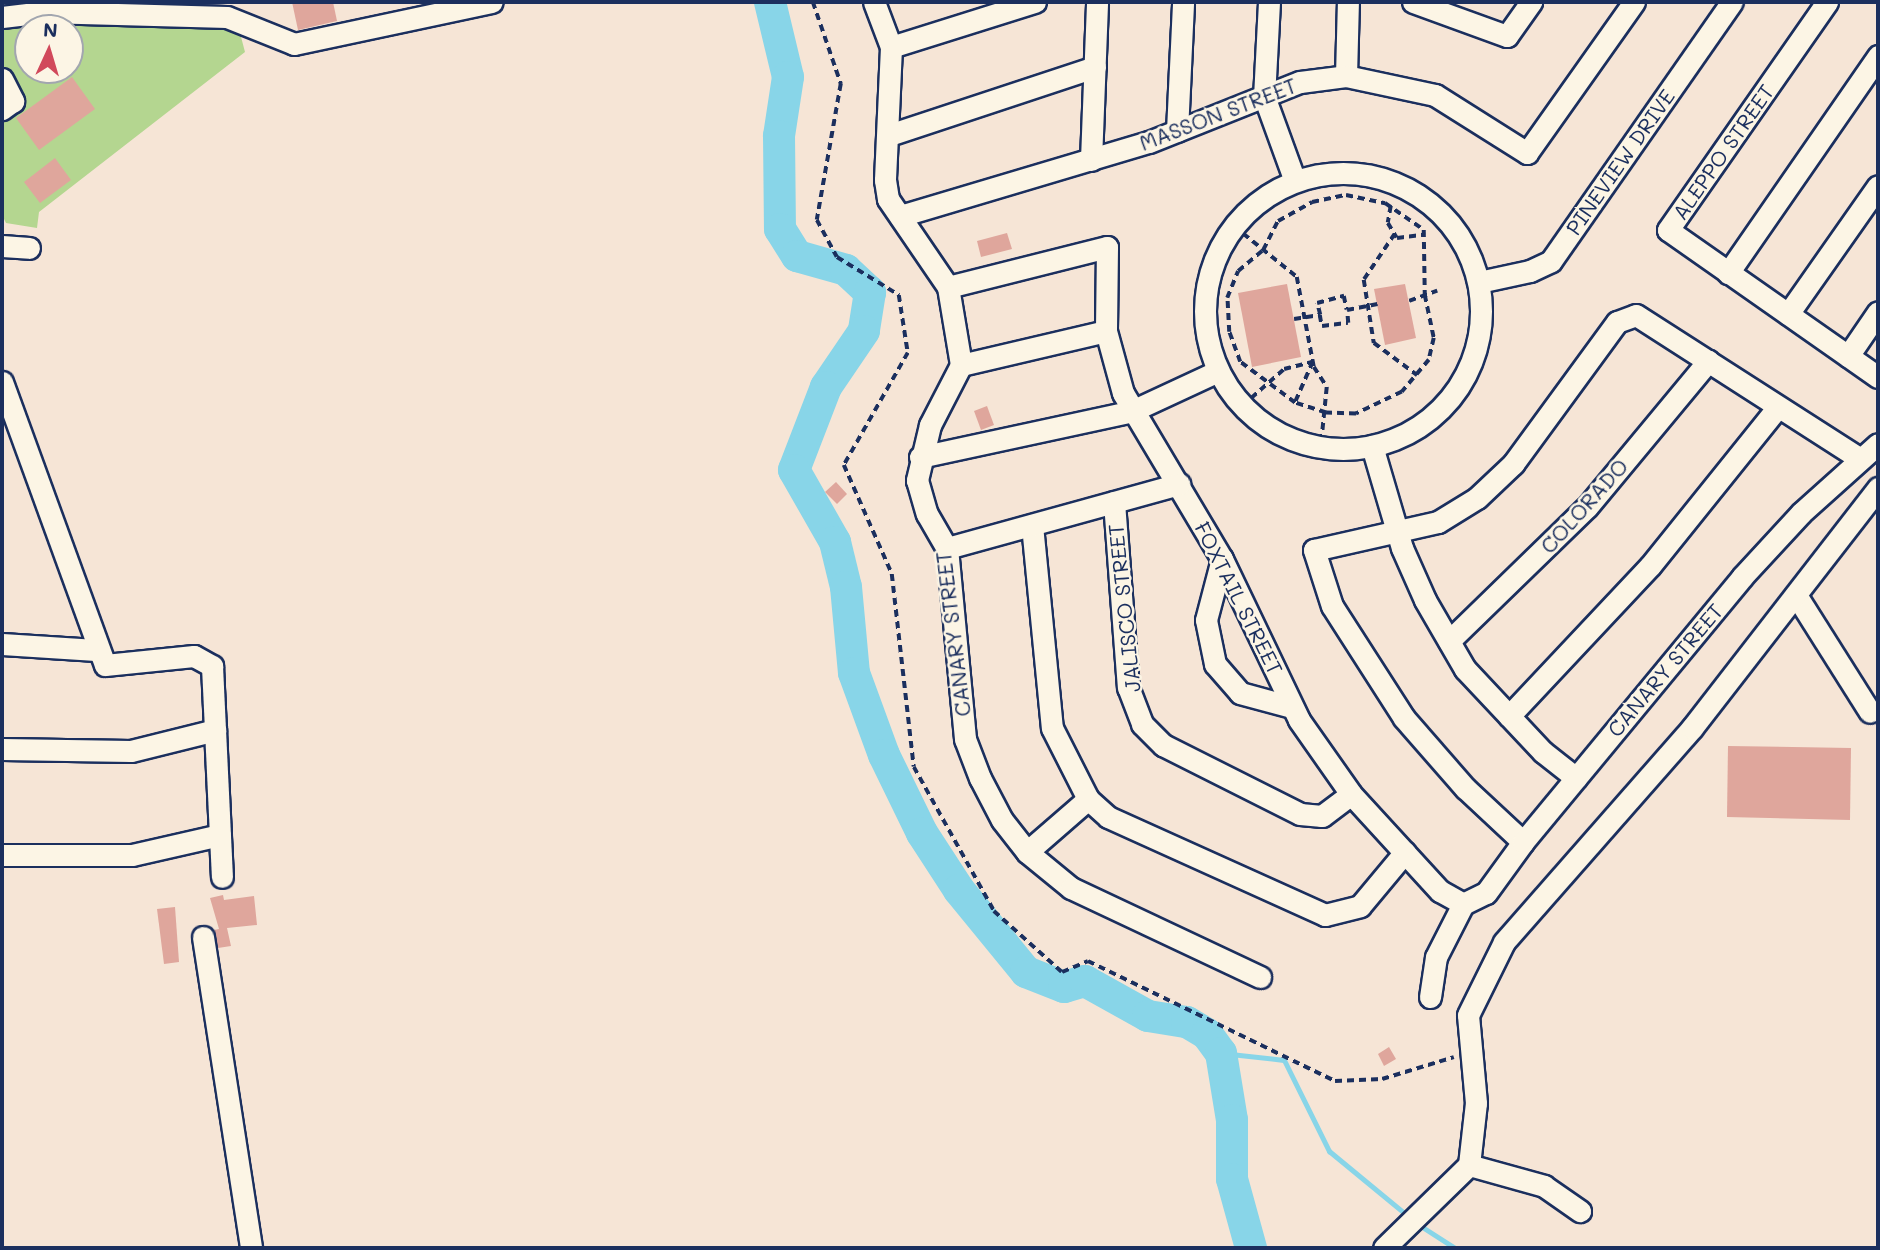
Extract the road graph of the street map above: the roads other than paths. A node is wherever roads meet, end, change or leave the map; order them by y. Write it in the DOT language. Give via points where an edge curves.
graph roads {
  1 [pos="492,2"];
  2 [pos="874,2"];
  3 [pos="1035,2"];
  4 [pos="1097,2"];
  5 [pos="1182,2"];
  6 [pos="1269,2"];
  7 [pos="1348,2"];
  8 [pos="1413,2"];
  9 [pos="1531,2"];
  10 [pos="1634,2"];
  11 [pos="1732,2"];
  12 [pos="1827,2"];
  13 [pos="228,10"];
  14 [pos="2,17"];
  15 [pos="891,47"];
  16 [pos="1878,56"];
  17 [pos="1095,67"];
  18 [pos="1346,76"];
  19 [pos="2,79"];
  20 [pos="1264,96"];
  21 [pos="2,109"];
  22 [pos="1177,131"];
  23 [pos="889,135"];
  24 [pos="1091,160"];
  25 [pos="1295,181"];
  26 [pos="1878,186"];
  27 [pos="900,216"];
  28 [pos="2,246"];
  29 [pos="29,248"];
  30 [pos="1728,273"];
  31 [pos="1479,282"];
  32 [pos="948,288"];
  33 [pos="1878,312"];
  34 [pos="1788,314"];
  35 [pos="1106,331"];
  36 [pos="1848,356"];
  37 [pos="1708,361"];
  38 [pos="961,365"];
  39 [pos="1218,371"];
  40 [pos="1878,377"];
  41 [pos="2,382"];
  42 [pos="1778,407"];
  43 [pos="1132,411"];
  44 [pos="1878,444"];
  45 [pos="1372,446"];
  46 [pos="920,457"];
  47 [pos="1860,459"];
  48 [pos="1179,484"];
  49 [pos="1878,488"];
  50 [pos="1114,502"];
  51 [pos="1031,524"];
  52 [pos="1398,534"];
  53 [pos="947,548"];
  54 [pos="1222,559"];
  55 [pos="1796,595"];
  56 [pos="1448,641"];
  57 [pos="2,644"];
  58 [pos="96,650"];
  59 [pos="1292,706"];
  60 [pos="1870,712"];
  61 [pos="1509,716"];
  62 [pos="215,730"];
  63 [pos="2,749"];
  64 [pos="1576,778"];
  65 [pos="1351,794"];
  66 [pos="1088,799"];
  67 [pos="220,835"];
  68 [pos="1523,842"];
  69 [pos="1027,852"];
  70 [pos="1405,852"];
  71 [pos="2,855"];
  72 [pos="222,877"];
  73 [pos="1463,904"];
  74 [pos="203,937"];
  75 [pos="1260,978"];
  76 [pos="1430,998"];
  77 [pos="1467,1168"];
  78 [pos="1580,1211"];
  79 [pos="251,1248"];
  80 [pos="1384,1248"];
  1 -- 13 [label="street" via="294,44"];
  2 -- 15 [label="street"];
  3 -- 15 [label="street"];
  4 -- 17 [label="street"];
  5 -- 22 [label="street"];
  6 -- 20 [label="street"];
  7 -- 18 [label="street"];
  8 -- 9 [label="street" via="1507,36"];
  10 -- 18 [label="street, MASSON STREET" via="1527,153 1435,95"];
  11 -- 31 [label="street, PINEVIEW DRIVE" via="1551,261 1530,271"];
  12 -- 30 [label="street, ALEPPO STREET" via="1668,230"];
  13 -- 14 [label="street" via="44,12"];
  15 -- 23 [label="street"];
  16 -- 30 [label="street"];
  17 -- 23 [label="street"];
  17 -- 24 [label="street"];
  18 -- 20 [label="street, MASSON STREET" via="1300,82"];
  19 -- 21 [label="street" via="13,100"];
  20 -- 22 [label="street, MASSON STREET"];
  20 -- 25 [label="street"];
  22 -- 24 [label="street, MASSON STREET"];
  23 -- 27 [label="street" via="885,180 888,199"];
  24 -- 27 [label="street, MASSON STREET"];
  25 -- 31 [label="street" via="1330,174 1366,175 1401,185 1431,204 1456,230"];
  25 -- 39 [label="street" via="1272,192 1234,226 1214,259 1205,296 1206,334"];
  26 -- 34 [label="street"];
  27 -- 32 [label="street"];
  28 -- 29 [label="street"];
  30 -- 34 [label="street, ALEPPO STREET"];
  31 -- 45 [label="street" via="1480,332 1472,365 1455,394 1432,417 1403,435"];
  32 -- 35 [label="street, FOXTAIL STREET" via="1107,247"];
  32 -- 38 [label="street"];
  33 -- 36 [label="street"];
  34 -- 36 [label="street, ALEPPO STREET"];
  35 -- 38 [label="street"];
  35 -- 43 [label="street, FOXTAIL STREET"];
  36 -- 40 [label="street, ALEPPO STREET"];
  37 -- 42 [label="street"];
  37 -- 52 [label="street" via="1636,315 1617,322 1513,464 1477,498 1438,522"];
  37 -- 56 [label="street, COLORADO" via="1587,508"];
  38 -- 46 [label="street, CANARY STREET"];
  39 -- 43 [label="street"];
  39 -- 45 [label="street" via="1242,405 1265,425 1321,447"];
  41 -- 58 [label="street"];
  42 -- 47 [label="street"];
  42 -- 61 [label="street" via="1650,566"];
  43 -- 46 [label="street"];
  43 -- 48 [label="street, FOXTAIL STREET"];
  44 -- 47 [label="street, CANARY STREET"];
  45 -- 52 [label="street"];
  46 -- 53 [label="street, CANARY STREET" via="919,496"];
  47 -- 64 [label="street, CANARY STREET" via="1801,513 1742,577"];
  48 -- 50 [label="street"];
  48 -- 54 [label="street, FOXTAIL STREET"];
  49 -- 55 [label="street"];
  50 -- 51 [label="street"];
  50 -- 65 [label="street, JALISCO STREET" via="1128,687 1142,724 1163,745 1300,814 1322,816"];
  51 -- 53 [label="street"];
  51 -- 66 [label="street" via="1052,728"];
  52 -- 56 [label="street"];
  52 -- 68 [label="street" via="1314,550 1332,606 1404,718 1465,788"];
  53 -- 69 [label="street, CANARY STREET" via="965,739 990,801"];
  54 -- 59 [label="street, FOXTAIL STREET"];
  54 -- 59 [label="street" via="1206,620 1215,664 1240,693"];
  55 -- 60 [label="street"];
  55 -- 77 [label="street" via="1692,728 1504,942 1471,1006 1469,1048 1476,1102"];
  56 -- 61 [label="street" via="1465,669"];
  57 -- 58 [label="street"];
  58 -- 62 [label="street" via="105,665 205,659 212,666"];
  59 -- 65 [label="street, FOXTAIL STREET"];
  61 -- 64 [label="street"];
  62 -- 63 [label="street" via="131,751"];
  62 -- 67 [label="street"];
  64 -- 68 [label="street, CANARY STREET"];
  65 -- 70 [label="street, FOXTAIL STREET"];
  66 -- 69 [label="street"];
  66 -- 70 [label="street" via="1108,817 1325,915 1360,906"];
  67 -- 71 [label="street" via="132,855"];
  67 -- 72 [label="street"];
  68 -- 73 [label="street, CANARY STREET" via="1486,893"];
  69 -- 75 [label="street, CANARY STREET" via="1100,906"];
  70 -- 73 [label="street, FOXTAIL STREET" via="1440,891"];
  73 -- 76 [label="street" via="1436,957"];
  74 -- 79 [label="street"];
  77 -- 78 [label="street" via="1544,1186"];
  77 -- 80 [label="street"];
}
